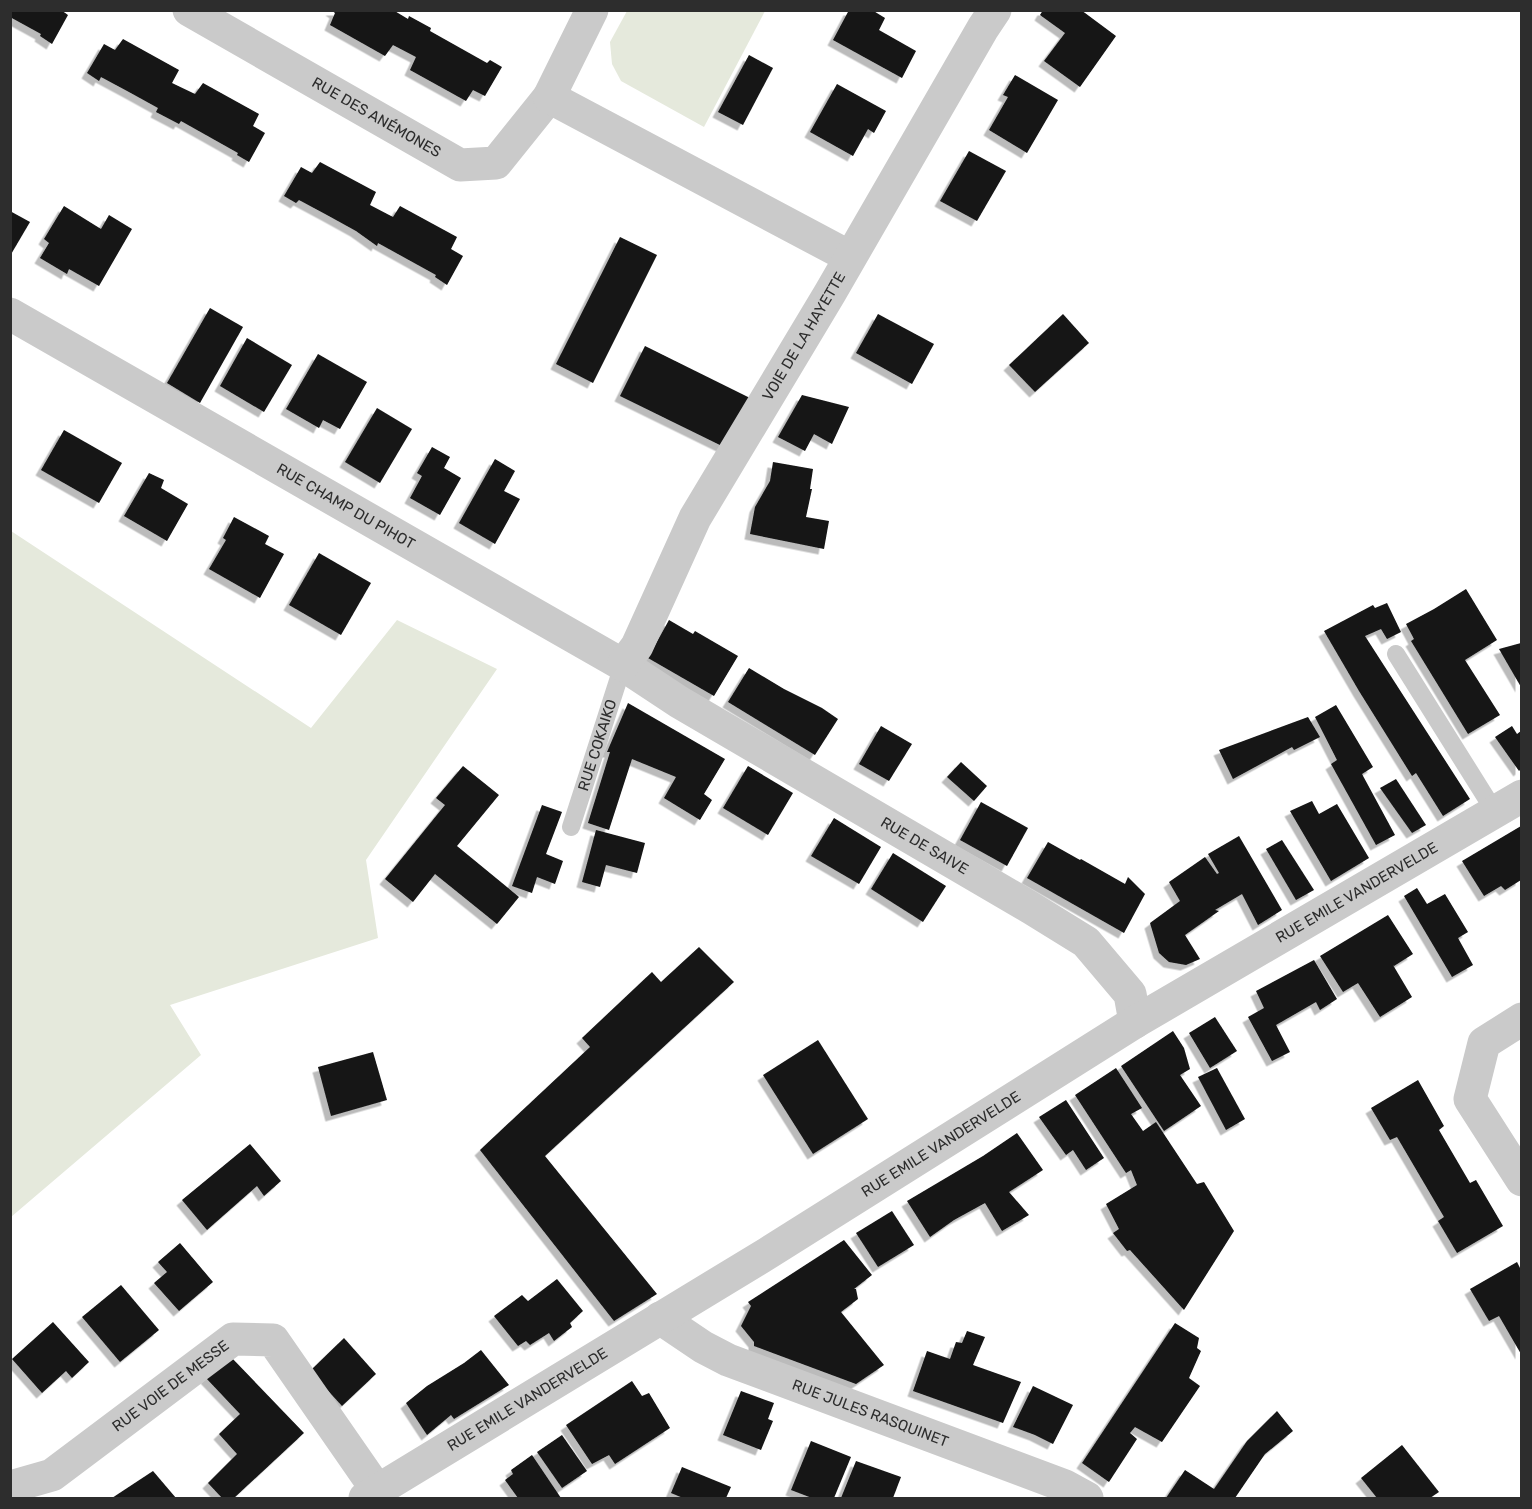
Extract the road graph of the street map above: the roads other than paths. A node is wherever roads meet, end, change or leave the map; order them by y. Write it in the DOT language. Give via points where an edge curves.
graph roads {
  1 [pos="189,10"];
  2 [pos="592,10"];
  3 [pos="995,10"];
  4 [pos="549,97"];
  5 [pos="850,257"];
  6 [pos="10,314"];
  7 [pos="1396,654"];
  8 [pos="623,665"];
  9 [pos="679,702"];
  10 [pos="1508,804"];
  11 [pos="571,827"];
  12 [pos="1521,1019"];
  13 [pos="1135,1022"];
  14 [pos="1521,1180"];
  15 [pos="660,1318"];
  16 [pos="10,1486"];
  17 [pos="371,1494"];
  18 [pos="1087,1498"];
  1 -- 4 [label="street, RUE DES ANÉMONES" via="460,165 496,163"];
  2 -- 4 [label="street, RUE DES ANÉMONES"];
  3 -- 5 [label="street, VOIE DE LA HAYETTE"];
  4 -- 5 [label="street"];
  5 -- 8 [label="street, VOIE DE LA HAYETTE" via="695,518 638,646"];
  6 -- 8 [label="street, RUE CHAMP DU PIHOT"];
  7 -- 10 [label="lane"];
  8 -- 9 [label="street, RUE CHAMP DU PIHOT"];
  8 -- 11 [label="lane, RUE COKAIKO"];
  9 -- 13 [label="street, RUE DE SAIVE" via="1086,942 1130,994"];
  10 -- 13 [label="street, RUE EMILE VANDERVELDE"];
  12 -- 14 [label="street" via="1484,1042 1470,1099"];
  13 -- 15 [label="street, RUE EMILE VANDERVELDE"];
  15 -- 17 [label="street, RUE EMILE VANDERVELDE"];
  15 -- 18 [label="street, RUE JULES RASQUINET" via="728,1360 1065,1486"];
  16 -- 17 [label="street, RUE VOIE DE MESSE" via="52,1475 233,1339 273,1340"];
}
